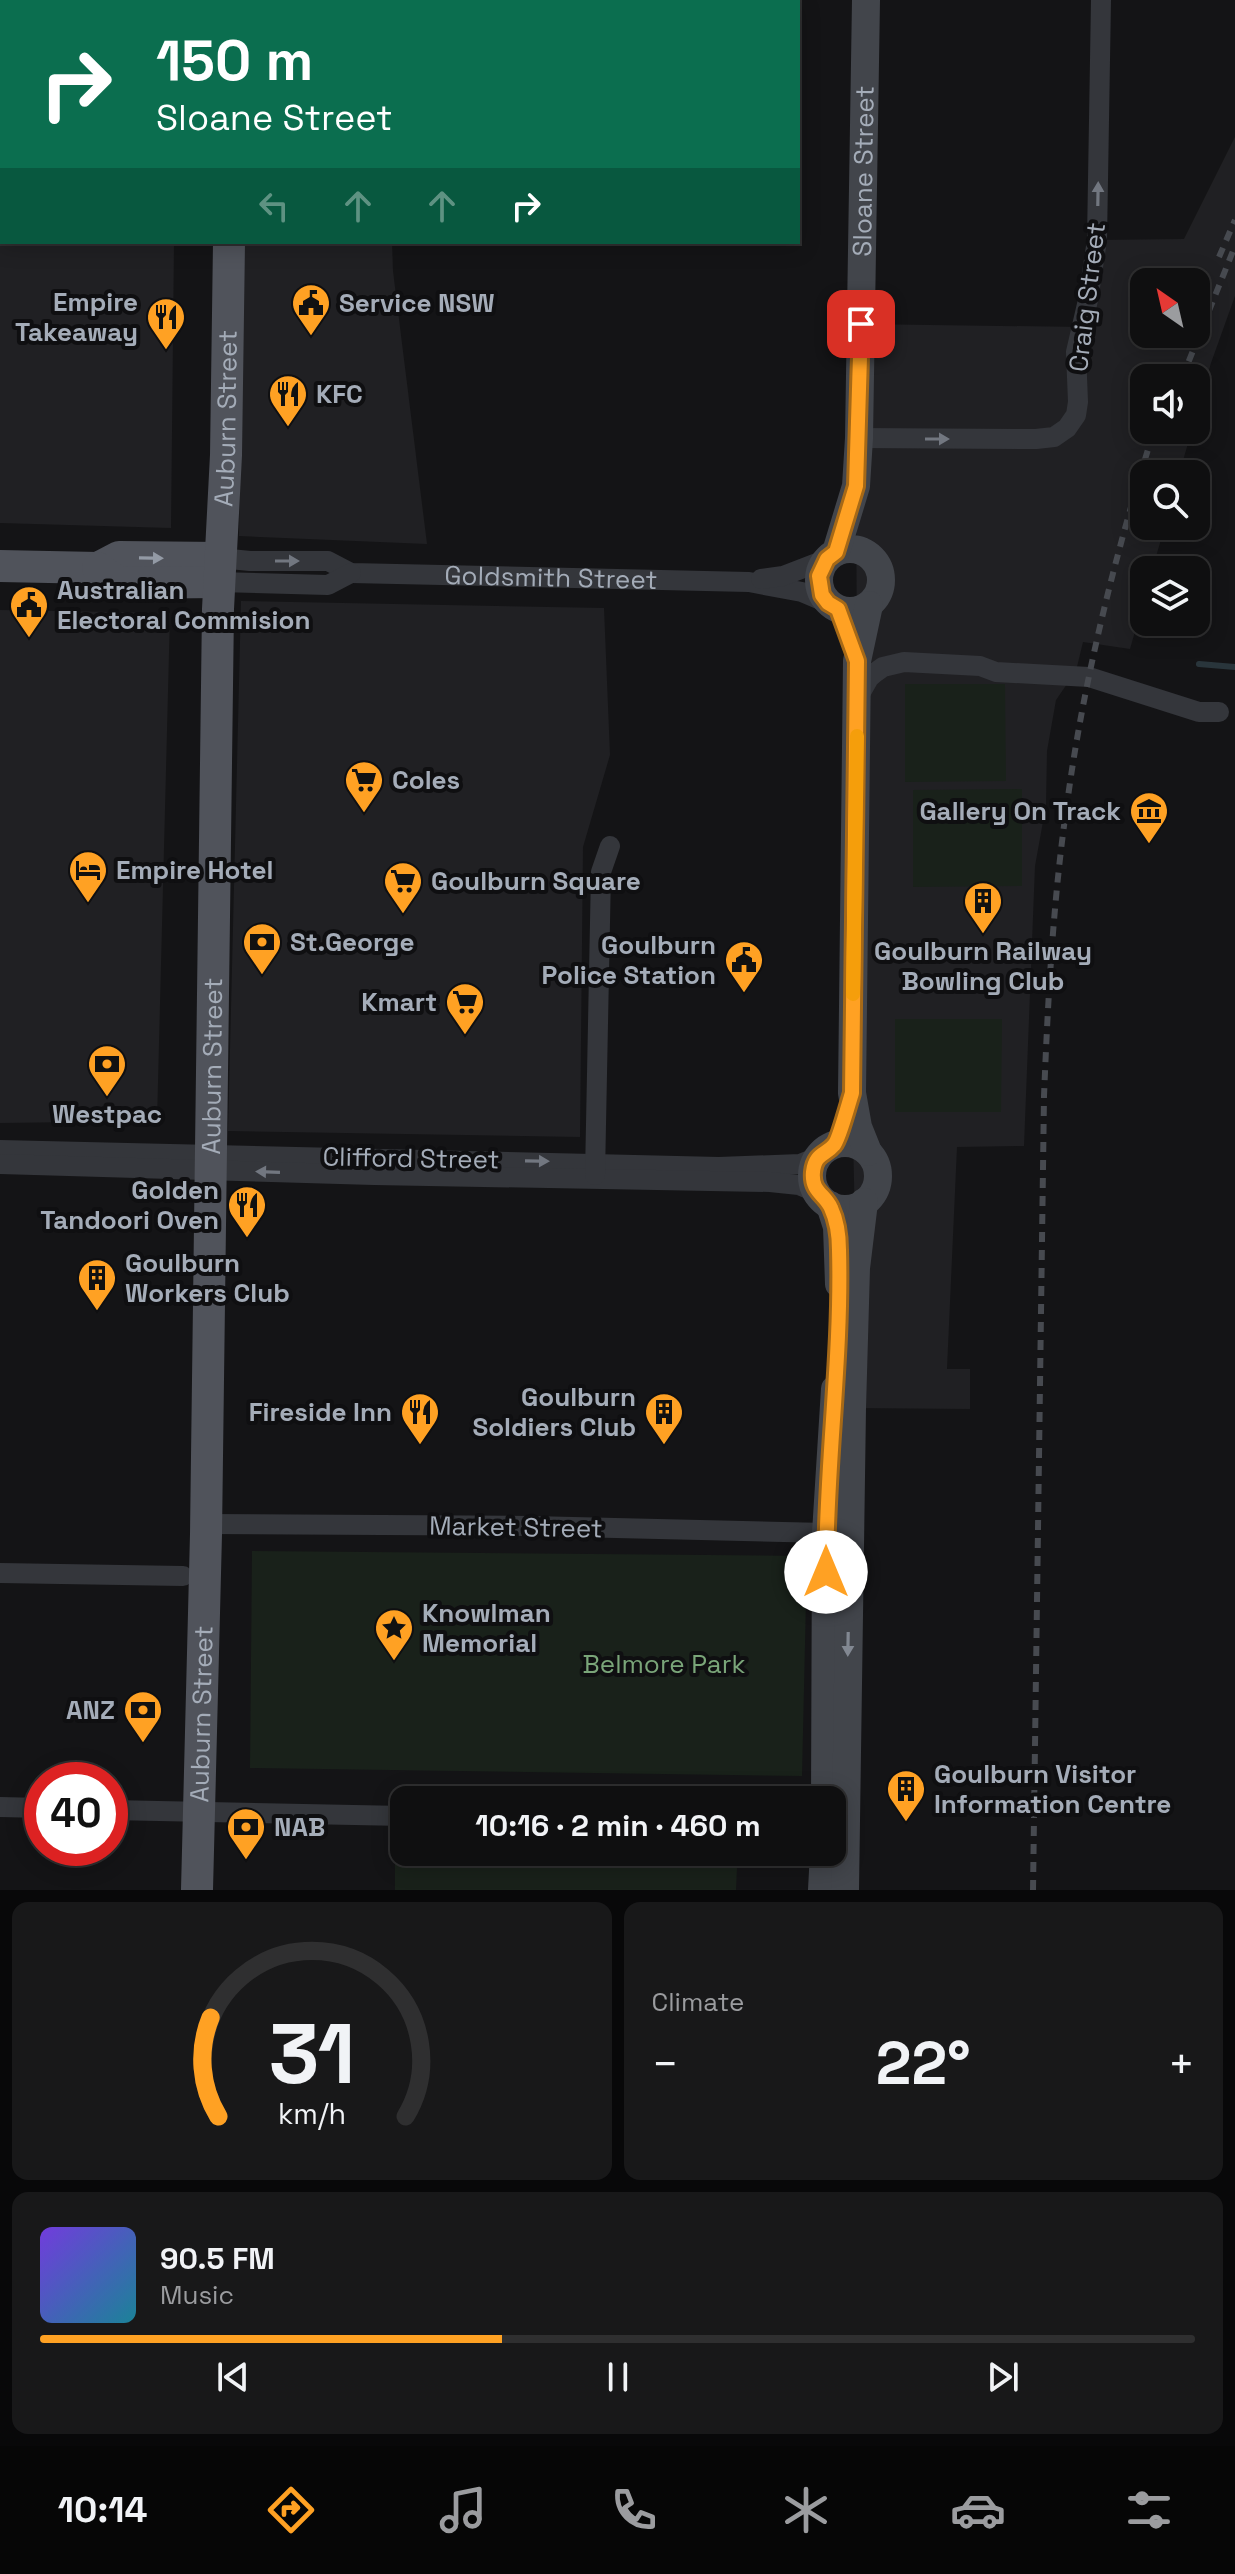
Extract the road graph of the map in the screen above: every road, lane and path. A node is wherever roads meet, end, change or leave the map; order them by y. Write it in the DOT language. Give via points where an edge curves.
graph roads {
  1 [pos="866,0"];
  2 [pos="1101,0"];
  3 [pos="211,244"];
  4 [pos="229,244"];
  5 [pos="859,438"];
  6 [pos="856,486"];
  7 [pos="832,556"];
  8 [pos="871,558"];
  9 [pos="0,566"];
  10 [pos="213,570"];
  11 [pos="749,582"];
  12 [pos="869,605"];
  13 [pos="833,606"];
  14 [pos="863,633"];
  15 [pos="857,661"];
  16 [pos="904,662"];
  17 [pos="857,699"];
  18 [pos="1227,714"];
  19 [pos="610,846"];
  20 [pos="852,1093"];
  21 [pos="0,1150"];
  22 [pos="827,1150"];
  23 [pos="868,1152"];
  24 [pos="203,1161"];
  25 [pos="0,1164"];
  26 [pos="596,1170"];
  27 [pos="824,1199"];
  28 [pos="864,1202"];
  29 [pos="852,1408"];
  30 [pos="206,1524"];
  31 [pos="826,1533"];
  32 [pos="0,1573"];
  33 [pos="183,1576"];
  34 [pos="847,1706"];
  35 [pos="825,1786"];
  36 [pos="837,1786"];
  37 [pos="0,1807"];
  38 [pos="24,1808"];
  39 [pos="128,1811"];
  40 [pos="190,1813"];
  41 [pos="390,1816"];
  42 [pos="823,1866"];
  43 [pos="182,1890"];
  44 [pos="197,1890"];
  45 [pos="822,1890"];
  46 [pos="845,1890"];
  1 -- 5 [label="street, Sloane Street"];
  5 -- 2 [label="street, Craig Street, one-way" via="1036,439 1054,437 1076,415 1076,352 1097,240"];
  3 -- 10 [label="main road, Auburn Street"];
  4 -- 10 [label="main road, Auburn Street" via="226,455"];
  5 -- 6 [label="street, Sloane Street"];
  6 -- 7 [label="street, Sloane Street"];
  6 -- 8 [label="street, Sloane Street"];
  7 -- 8 [label="street" via="854,549"];
  7 -- 11 [label="street, Goldsmith Street" via="783,576"];
  7 -- 13 [label="street" via="819,576 822,595"];
  8 -- 12 [label="street" via="881,581"];
  9 -- 10 [label="main road, Goldsmith Street" via="98,568 119,583"];
  10 -- 11 [label="street, Goldsmith Street" via="250,561 328,561 351,573"];
  10 -- 24 [label="main road, Auburn Street"];
  11 -- 13 [label="street, Goldsmith Street" via="802,592"];
  12 -- 13 [label="street" via="854,611"];
  12 -- 14 [label="street"];
  13 -- 15 [label="street"];
  14 -- 15 [label="street"];
  14 -- 16 [label="street" via="878,654"];
  15 -- 17 [label="street"];
  16 -- 17 [label="street" via="876,672"];
  16 -- 18 [label="street" via="1099,679 1199,712"];
  17 -- 20 [label="street"];
  19 -- 26 [label="street" via="601,872"];
  20 -- 22 [label="street"];
  20 -- 23 [label="street"];
  21 -- 24 [label="street, Clifford Street"];
  22 -- 23 [label="street" via="853,1144"];
  22 -- 26 [label="street, Clifford Street" via="800,1164"];
  22 -- 27 [label="street" via="812,1174"];
  23 -- 28 [label="street" via="878,1172 877,1184"];
  24 -- 25 [label="street, Clifford Street"];
  24 -- 26 [label="street, Clifford Street" via="374,1175"];
  24 -- 30 [label="main road, Auburn Street"];
  24 -- 33 [label="main road, Auburn Street"];
  26 -- 27 [label="street, Clifford Street" via="799,1185"];
  27 -- 28 [label="street" via="851,1208"];
  27 -- 31 [label="street" via="837,1227 839,1247"];
  28 -- 29 [label="street" via="856,1268"];
  29 -- 31 [label="street" via="843,1443 842,1505"];
  29 -- 34 [label="street, one-way"];
  30 -- 31 [label="street, Market Street"];
  30 -- 40 [label="main road, Auburn Street"];
  31 -- 35 [label="street"];
  32 -- 33 [label="street"];
  33 -- 40 [label="main road, Auburn Street"];
  34 -- 36 [label="street" via="838,1734"];
  34 -- 46 [label="street"];
  37 -- 38 [label="street"];
  39 -- 40 [label="street"];
  40 -- 41 [label="street"];
  40 -- 43 [label="main road, Auburn Street"];
  40 -- 44 [label="main road, Auburn Street"];
  42 -- 45 [label="street"];
}
